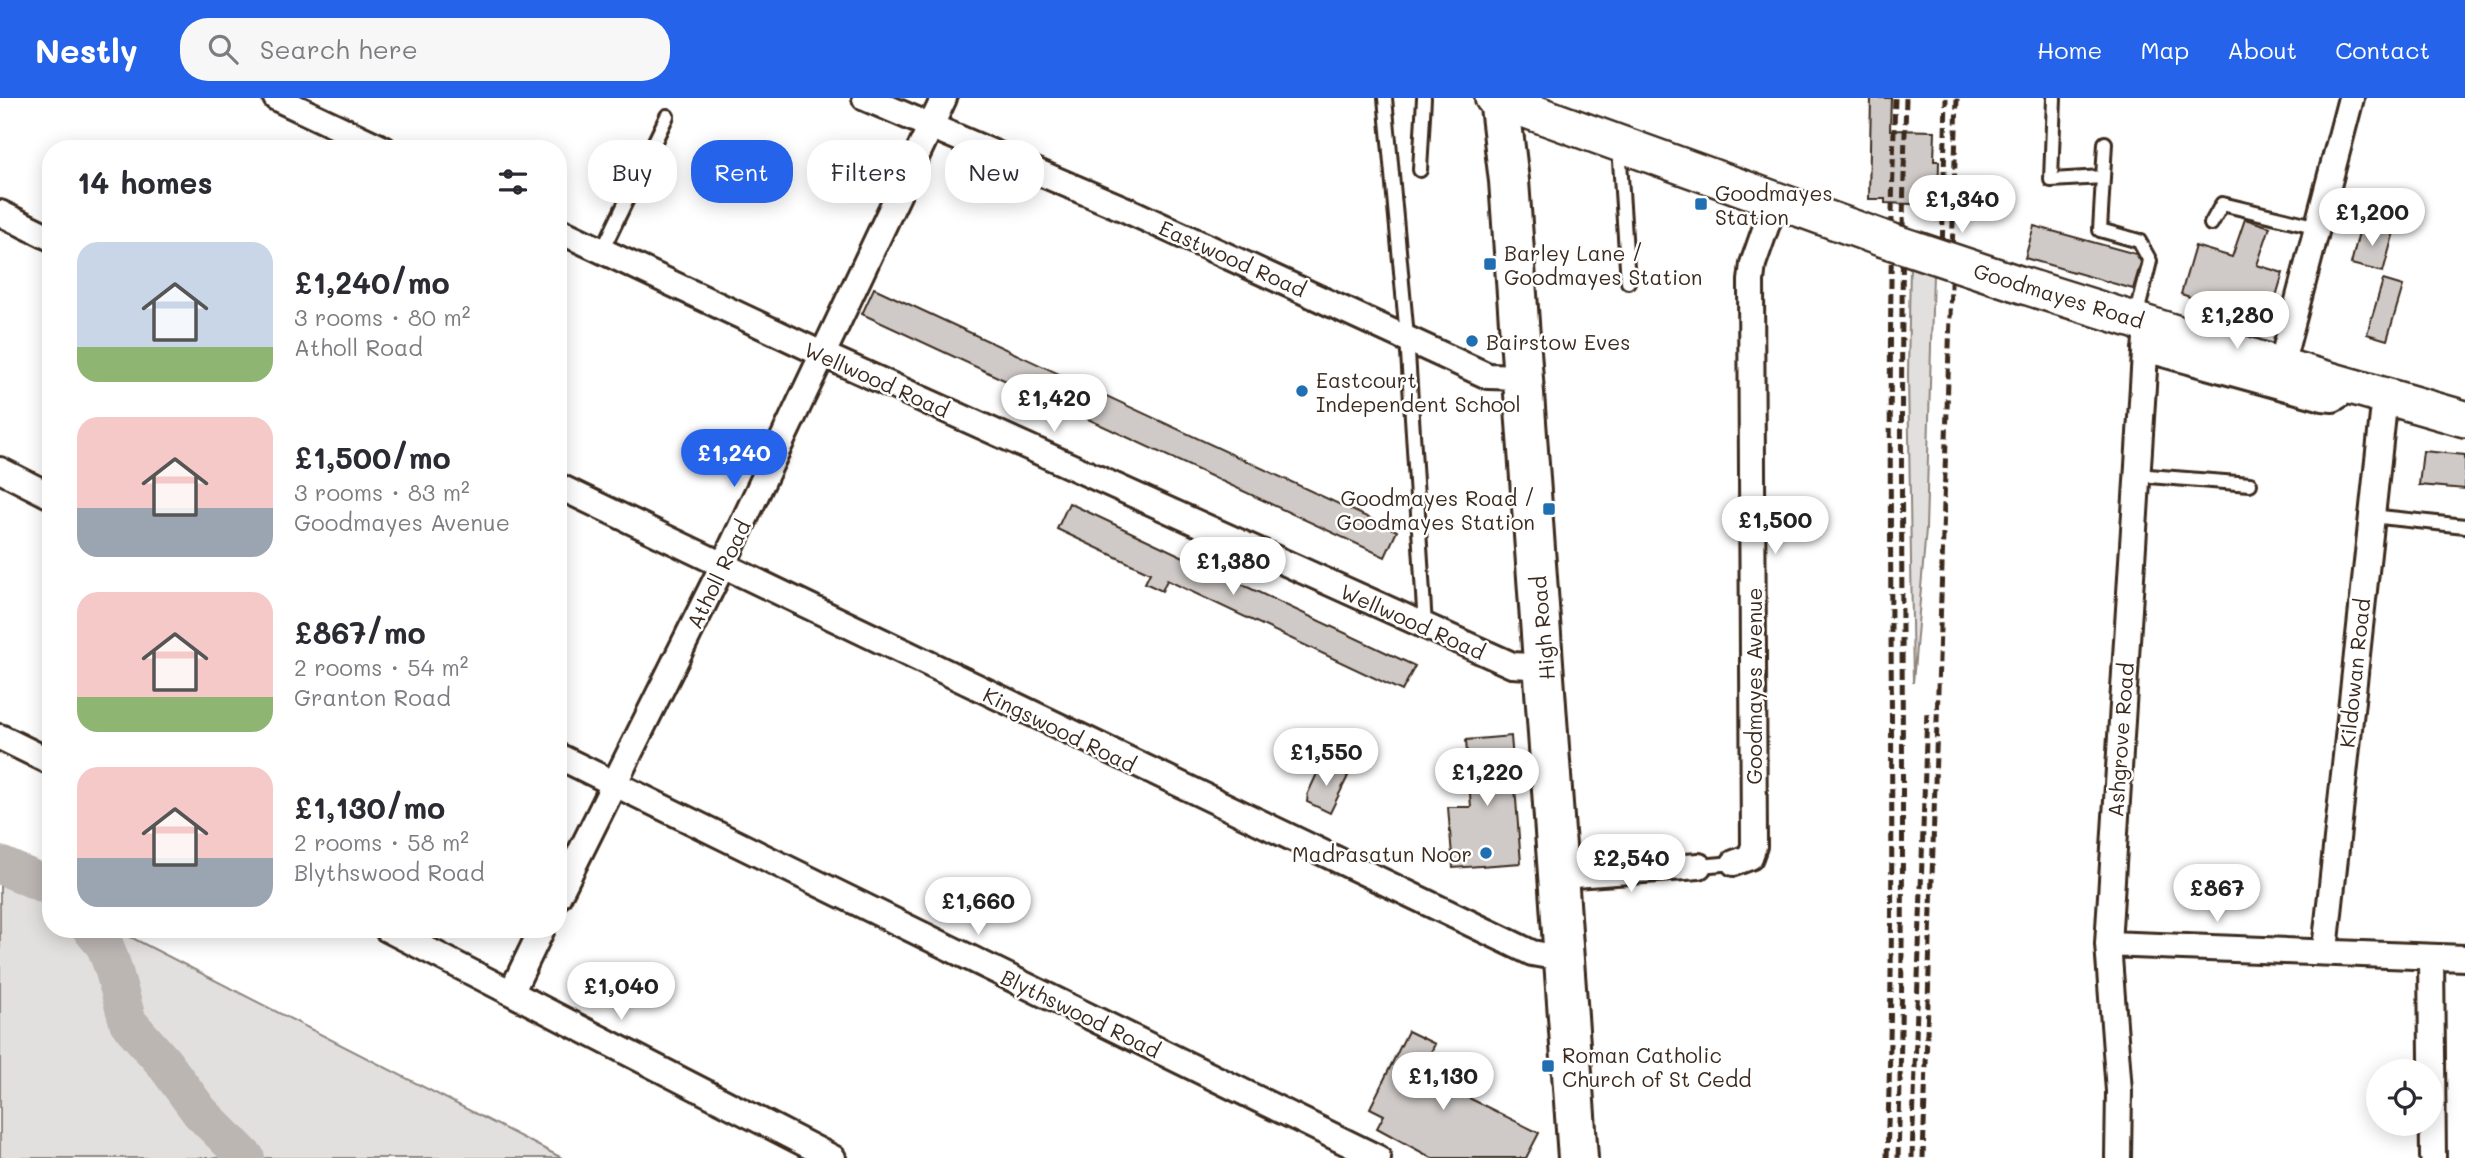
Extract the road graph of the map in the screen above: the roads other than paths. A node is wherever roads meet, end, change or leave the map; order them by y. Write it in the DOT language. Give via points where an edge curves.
graph roads {
  1 [pos="276,98"];
  2 [pos="865,98"];
  3 [pos="944,98"];
  4 [pos="1385,98"];
  5 [pos="1424,98"];
  6 [pos="2054,98"];
  7 [pos="2351,98"];
  8 [pos="1497,99"];
  9 [pos="667,116"];
  10 [pos="930,127"];
  11 [pos="365,140"];
  12 [pos="2105,143"];
  13 [pos="1619,145"];
  14 [pos="1420,170"];
  15 [pos="2103,177"];
  16 [pos="1775,201"];
  17 [pos="0,213"];
  18 [pos="2211,224"];
  19 [pos="2318,228"];
  20 [pos="42,234"];
  21 [pos="567,234"];
  22 [pos="602,251"];
  23 [pos="1628,282"];
  24 [pos="2143,329"];
  25 [pos="1406,337"];
  26 [pos="824,355"];
  27 [pos="2281,366"];
  28 [pos="1524,377"];
  29 [pos="2344,384"];
  30 [pos="2385,396"];
  31 [pos="2465,419"];
  32 [pos="0,470"];
  33 [pos="2136,475"];
  34 [pos="2250,484"];
  35 [pos="567,490"];
  36 [pos="42,491"];
  37 [pos="2371,516"];
  38 [pos="2465,526"];
  39 [pos="722,567"];
  40 [pos="1425,626"];
  41 [pos="1545,667"];
  42 [pos="1,741"];
  43 [pos="42,758"];
  44 [pos="567,761"];
  45 [pos="613,784"];
  46 [pos="1734,863"];
  47 [pos="1699,866"];
  48 [pos="1560,876"];
  49 [pos="567,879"];
  50 [pos="405,938"];
  51 [pos="538,938"];
  52 [pos="2108,944"];
  53 [pos="2325,950"];
  54 [pos="2431,957"];
  55 [pos="2465,958"];
  56 [pos="1566,959"];
  57 [pos="512,991"];
  58 [pos="834,1158"];
  59 [pos="1378,1158"];
  60 [pos="1578,1158"];
  61 [pos="2118,1158"];
  62 [pos="2433,1158"];
  1 -- 11 [label="street"];
  2 -- 10 [label="street, Eastwood Road"];
  3 -- 10 [label="street, Atholl Road"];
  4 -- 25 [label="lane"];
  5 -- 14 [label="lane"];
  6 -- 15 [label="lane" via="2051,180"];
  7 -- 19 [label="street"];
  8 -- 13 [label="main road, Goodmayes Road"];
  8 -- 28 [label="main road, High Road" via="1509,181"];
  9 -- 22 [label="lane"];
  10 -- 25 [label="street, Eastwood Road"];
  10 -- 26 [label="street, Atholl Road"];
  12 -- 15 [label="lane"];
  13 -- 16 [label="main road, Goodmayes Road"];
  13 -- 23 [label="lane"];
  15 -- 24 [label="lane" via="2100,230 2139,241 2150,261"];
  16 -- 24 [label="main road, Goodmayes Road, bridge"];
  16 -- 46 [label="street, Goodmayes Avenue" via="1751,281 1754,846 1751,857"];
  17 -- 20 [label="street"];
  18 -- 19 [label="lane" via="2222,204"];
  19 -- 27 [label="street"];
  21 -- 22 [label="street, Wellwood Road"];
  22 -- 26 [label="street, Wellwood Road"];
  24 -- 27 [label="main road, Goodmayes Road"];
  24 -- 29 [label="street" via="2323,398 2341,394"];
  24 -- 33 [label="street, Ashgrove Road"];
  25 -- 28 [label="street, Eastwood Road" via="1488,376"];
  25 -- 40 [label="lane"];
  26 -- 39 [label="street, Atholl Road"];
  26 -- 40 [label="street, Wellwood Road"];
  27 -- 29 [label="main road, Goodmayes Road"];
  28 -- 41 [label="main road, High Road"];
  29 -- 30 [label="main road, Goodmayes Road"];
  30 -- 31 [label="main road, Goodmayes Road"];
  30 -- 37 [label="street, Kildowan Road"];
  32 -- 36 [label="street"];
  33 -- 34 [label="lane"];
  33 -- 52 [label="street, Ashgrove Road"];
  35 -- 39 [label="street, Kingswood Road"];
  37 -- 38 [label="lane"];
  37 -- 53 [label="street, Kildowan Road"];
  39 -- 45 [label="street, Atholl Road"];
  39 -- 56 [label="street, Kingswood Road" via="1532,953"];
  40 -- 41 [label="street, Wellwood Road" via="1512,665"];
  41 -- 48 [label="main road, High Road"];
  42 -- 43 [label="street"];
  44 -- 45 [label="street, Blythswood Road"];
  45 -- 49 [label="street, Atholl Road"];
  45 -- 59 [label="street, Blythswood Road"];
  46 -- 47 [label="lane, Goodmayes Avenue"];
  47 -- 48 [label="street, Goodmayes Avenue"];
  48 -- 56 [label="main road, High Road"];
  50 -- 57 [label="street"];
  51 -- 57 [label="street"];
  52 -- 53 [label="street"];
  52 -- 61 [label="street, Ashgrove Road" via="2119,1091"];
  53 -- 54 [label="street"];
  54 -- 55 [label="street"];
  54 -- 62 [label="street"];
  56 -- 60 [label="main road, High Road"];
  57 -- 58 [label="street"];
}
